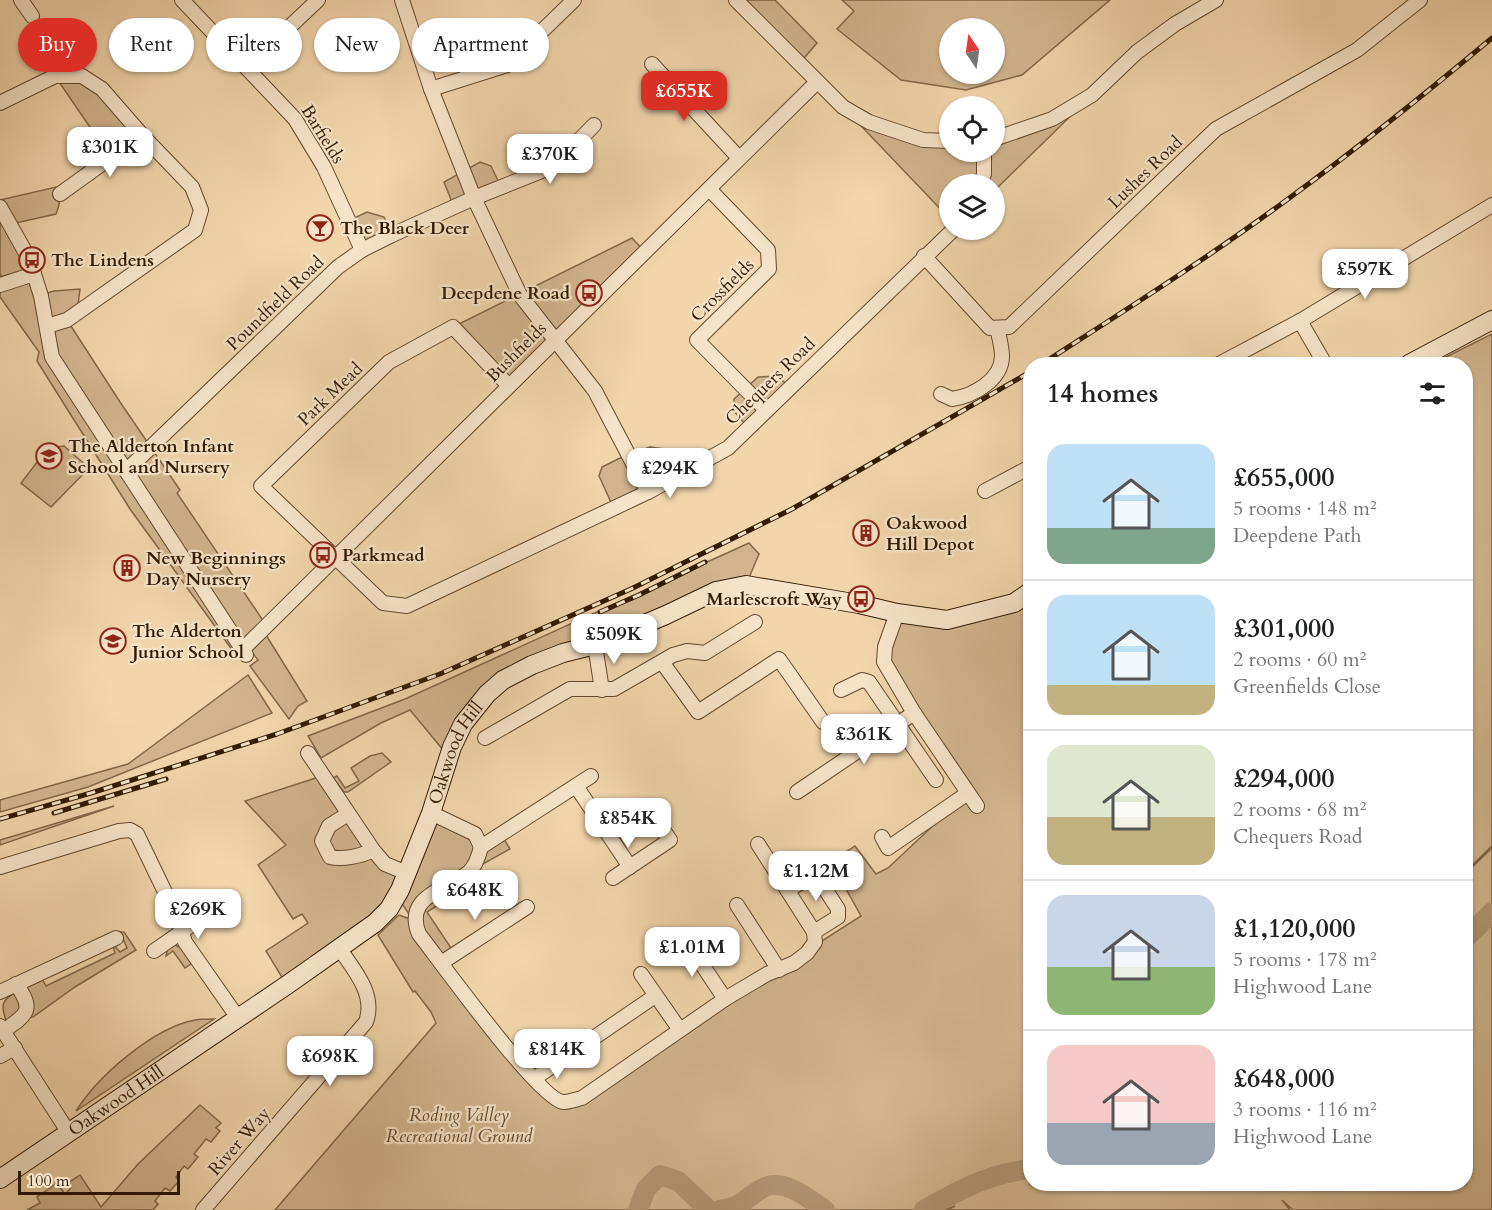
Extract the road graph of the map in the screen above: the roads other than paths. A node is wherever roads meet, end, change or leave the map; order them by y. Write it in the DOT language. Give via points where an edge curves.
graph roads {
  1 [pos="21,0"];
  2 [pos="182,0"];
  3 [pos="318,0"];
  4 [pos="402,0"];
  5 [pos="574,0"];
  6 [pos="736,0"];
  7 [pos="1216,0"];
  8 [pos="1420,0"];
  9 [pos="32,16"];
  10 [pos="299,18"];
  11 [pos="206,25"];
  12 [pos="651,64"];
  13 [pos="252,72"];
  14 [pos="817,82"];
  15 [pos="431,89"];
  16 [pos="0,104"];
  17 [pos="594,125"];
  18 [pos="142,135"];
  19 [pos="1005,135"];
  20 [pos="939,141"];
  21 [pos="739,158"];
  22 [pos="710,190"];
  23 [pos="60,194"];
  24 [pos="474,198"];
  25 [pos="1492,205"];
  26 [pos="0,207"];
  27 [pos="942,240"];
  28 [pos="362,250"];
  29 [pos="924,256"];
  30 [pos="34,274"];
  31 [pos="0,285"];
  32 [pos="1492,320"];
  33 [pos="1300,321"];
  34 [pos="47,326"];
  35 [pos="997,328"];
  36 [pos="554,340"];
  37 [pos="1233,357"];
  38 [pos="1321,357"];
  39 [pos="1422,357"];
  40 [pos="508,386"];
  41 [pos="941,394"];
  42 [pos="766,410"];
  43 [pos="126,471"];
  44 [pos="1023,471"];
  45 [pos="985,491"];
  46 [pos="648,492"];
  47 [pos="336,558"];
  48 [pos="1023,597"];
  49 [pos="897,613"];
  50 [pos="755,622"];
  51 [pos="595,645"];
  52 [pos="662,662"];
  53 [pos="602,690"];
  54 [pos="841,690"];
  55 [pos="914,712"];
  56 [pos="823,722"];
  57 [pos="896,724"];
  58 [pos="485,738"];
  59 [pos="308,753"];
  60 [pos="591,776"];
  61 [pos="936,780"];
  62 [pos="576,786"];
  63 [pos="796,792"];
  64 [pos="968,793"];
  65 [pos="977,806"];
  66 [pos="431,813"];
  67 [pos="348,814"];
  68 [pos="659,824"];
  69 [pos="758,844"];
  70 [pos="481,847"];
  71 [pos="887,847"];
  72 [pos="373,850"];
  73 [pos="0,867"];
  74 [pos="630,867"];
  75 [pos="407,873"];
  76 [pos="613,878"];
  77 [pos="788,890"];
  78 [pos="223,903"];
  79 [pos="737,905"];
  80 [pos="527,907"];
  81 [pos="182,932"];
  82 [pos="814,933"];
  83 [pos="116,938"];
  84 [pos="685,939"];
  85 [pos="339,948"];
  86 [pos="154,951"];
  87 [pos="441,963"];
  88 [pos="778,970"];
  89 [pos="641,974"];
  90 [pos="16,984"];
  91 [pos="0,992"];
  92 [pos="655,996"];
  93 [pos="725,999"];
  94 [pos="238,1018"];
  95 [pos="2,1028"];
  96 [pos="680,1030"];
  97 [pos="15,1048"];
  98 [pos="0,1056"];
  99 [pos="534,1078"];
  100 [pos="69,1133"];
  101 [pos="0,1179"];
  102 [pos="203,1210"];
  1 -- 9 [label="street"];
  2 -- 11 [label="street, Barfields"];
  3 -- 10 [label="street"];
  4 -- 15 [label="street"];
  5 -- 15 [label="street" via="507,65"];
  6 -- 14 [label="street"];
  7 -- 19 [label="street" via="1137,52 1092,95 1052,119"];
  8 -- 35 [label="street, Lushes Road" via="1357,50 1216,129 1009,327"];
  12 -- 21 [label="street"];
  13 -- 28 [label="street, Barfields" via="295,119 324,167"];
  14 -- 20 [label="street" via="843,107 869,122 923,140"];
  14 -- 21 [label="street, Bushfields"];
  15 -- 24 [label="street"];
  16 -- 18 [label="street" via="55,76 82,76 102,89"];
  17 -- 24 [label="street, Poundfield Road" via="554,166"];
  18 -- 23 [label="street"];
  18 -- 34 [label="street" via="192,187 201,210 195,230 67,320"];
  21 -- 22 [label="street, Bushfields"];
  22 -- 36 [label="street, Bushfields"];
  22 -- 42 [label="street, Crossfields" via="768,250 769,269 697,340"];
  24 -- 28 [label="street, Poundfield Road"];
  24 -- 36 [label="street" via="519,295"];
  25 -- 33 [label="street"];
  26 -- 30 [label="street"];
  27 -- 29 [label="street, Chequers Road"];
  28 -- 43 [label="street, Poundfield Road" via="338,267"];
  29 -- 35 [label="street" via="990,328"];
  29 -- 42 [label="street, Chequers Road"];
  30 -- 31 [label="street"];
  30 -- 34 [label="street"];
  32 -- 39 [label="street"];
  33 -- 37 [label="street"];
  33 -- 38 [label="street"];
  34 -- 43 [label="street" via="52,357"];
  35 -- 41 [label="street" via="1000,368 974,393 952,399"];
  36 -- 40 [label="street, Bushfields"];
  36 -- 46 [label="street" via="595,392"];
  40 -- 47 [label="street, Bushfields"];
  40 -- 47 [label="street, Park Mead" via="453,327 389,362 261,486"];
  42 -- 46 [label="street, Chequers Road" via="728,448"];
  43 -- 47 [label="street, Bushfields" via="244,653"];
  44 -- 45 [label="street"];
  46 -- 47 [label="street, Chequers Road" via="407,606 383,603"];
  48 -- 49 [label="street, Oakwood Hill" via="1014,603 947,620"];
  49 -- 51 [label="street, Oakwood Hill" via="746,585 716,591"];
  49 -- 55 [label="street" via="884,662"];
  50 -- 52 [label="street" via="705,653 687,651"];
  51 -- 53 [label="street"];
  51 -- 66 [label="street, Oakwood Hill" via="532,664 487,694 463,724"];
  52 -- 53 [label="street" via="614,689"];
  52 -- 56 [label="street" via="698,712 778,659"];
  53 -- 58 [label="street" via="570,689"];
  54 -- 57 [label="street" via="862,680 869,682"];
  55 -- 57 [label="street"];
  55 -- 64 [label="street"];
  57 -- 61 [label="street"];
  57 -- 63 [label="street"];
  59 -- 67 [label="street"];
  60 -- 62 [label="street"];
  62 -- 70 [label="street"];
  62 -- 74 [label="street"];
  64 -- 65 [label="street"];
  64 -- 71 [label="street"];
  66 -- 70 [label="street" via="475,834"];
  66 -- 75 [label="street, Oakwood Hill"];
  67 -- 72 [label="street"];
  67 -- 72 [label="street" via="329,826 322,841 330,857"];
  68 -- 74 [label="street" via="670,840"];
  69 -- 77 [label="street"];
  70 -- 87 [label="street" via="470,872 428,896 420,906 416,926"];
  72 -- 75 [label="street" via="385,864"];
  73 -- 81 [label="street" via="130,830 137,834"];
  74 -- 76 [label="street"];
  75 -- 85 [label="street, Oakwood Hill" via="389,909"];
  77 -- 82 [label="street"];
  77 -- 82 [label="street" via="810,877 818,878 838,909 838,917"];
  78 -- 81 [label="street"];
  79 -- 88 [label="street"];
  80 -- 87 [label="street"];
  81 -- 86 [label="street"];
  81 -- 94 [label="street"];
  82 -- 88 [label="street" via="807,953"];
  83 -- 90 [label="street"];
  84 -- 93 [label="street"];
  85 -- 94 [label="street, Oakwood Hill"];
  85 -- 102 [label="street, River Way" via="368,994 370,1011 366,1022"];
  87 -- 99 [label="street" via="496,1036"];
  88 -- 93 [label="street"];
  89 -- 92 [label="street"];
  90 -- 91 [label="street"];
  90 -- 95 [label="street" via="26,997 27,1011"];
  92 -- 96 [label="street"];
  92 -- 99 [label="street"];
  93 -- 96 [label="street"];
  94 -- 100 [label="street, Oakwood Hill"];
  95 -- 97 [label="street"];
  96 -- 99 [label="street" via="582,1098 564,1102 548,1094"];
  97 -- 98 [label="street"];
  97 -- 100 [label="street"];
  100 -- 101 [label="street, Oakwood Hill"];
}
